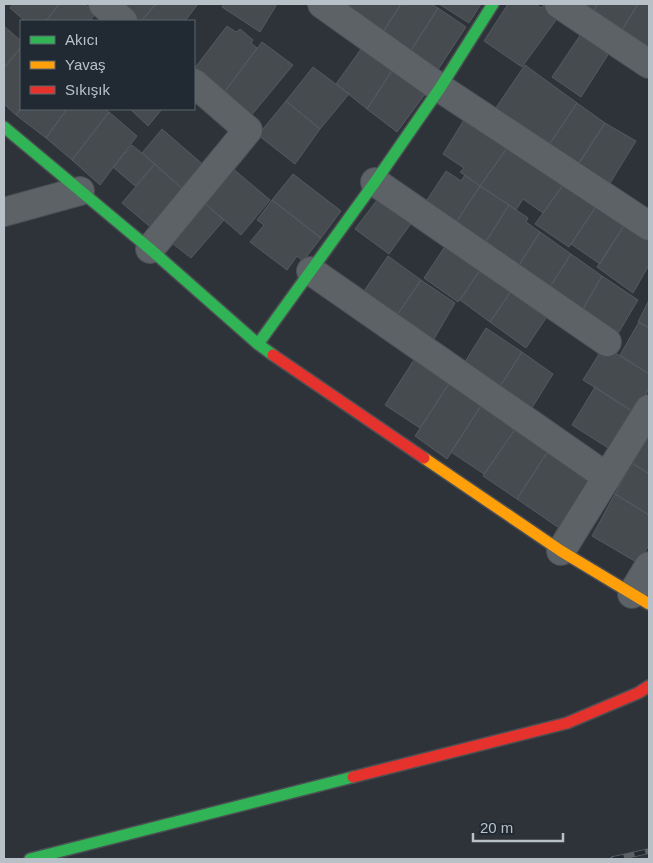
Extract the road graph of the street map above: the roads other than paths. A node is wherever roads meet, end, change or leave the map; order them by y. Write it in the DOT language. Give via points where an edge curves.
graph roads {
  1 [pos="103,4"];
  2 [pos="322,4"];
  3 [pos="493,4"];
  4 [pos="560,4"];
  5 [pos="122,20"];
  6 [pos="649,64"];
  7 [pos="195,84"];
  8 [pos="440,88"];
  9 [pos="4,127"];
  10 [pos="376,182"];
  11 [pos="80,191"];
  12 [pos="4,212"];
  13 [pos="649,226"];
  14 [pos="150,249"];
  15 [pos="311,271"];
  16 [pos="606,342"];
  17 [pos="258,344"];
  18 [pos="649,409"];
  19 [pos="607,477"];
  20 [pos="561,551"];
  21 [pos="649,566"];
  22 [pos="641,599"];
  23 [pos="649,686"];
  24 [pos="30,859"];
  1 -- 5 [label="street"];
  2 -- 8 [label="street"];
  3 -- 8 [label="street"];
  4 -- 6 [label="street"];
  7 -- 14 [label="street" via="248,130"];
  8 -- 10 [label="street"];
  8 -- 13 [label="street"];
  9 -- 11 [label="street"];
  10 -- 15 [label="street"];
  10 -- 16 [label="street"];
  11 -- 12 [label="street"];
  11 -- 14 [label="street"];
  14 -- 17 [label="street"];
  15 -- 17 [label="street"];
  15 -- 19 [label="street"];
  17 -- 20 [label="street"];
  18 -- 19 [label="street"];
  19 -- 20 [label="street"];
  20 -- 22 [label="street"];
  21 -- 22 [label="street"];
  23 -- 24 [label="street" via="567,724"];
}
